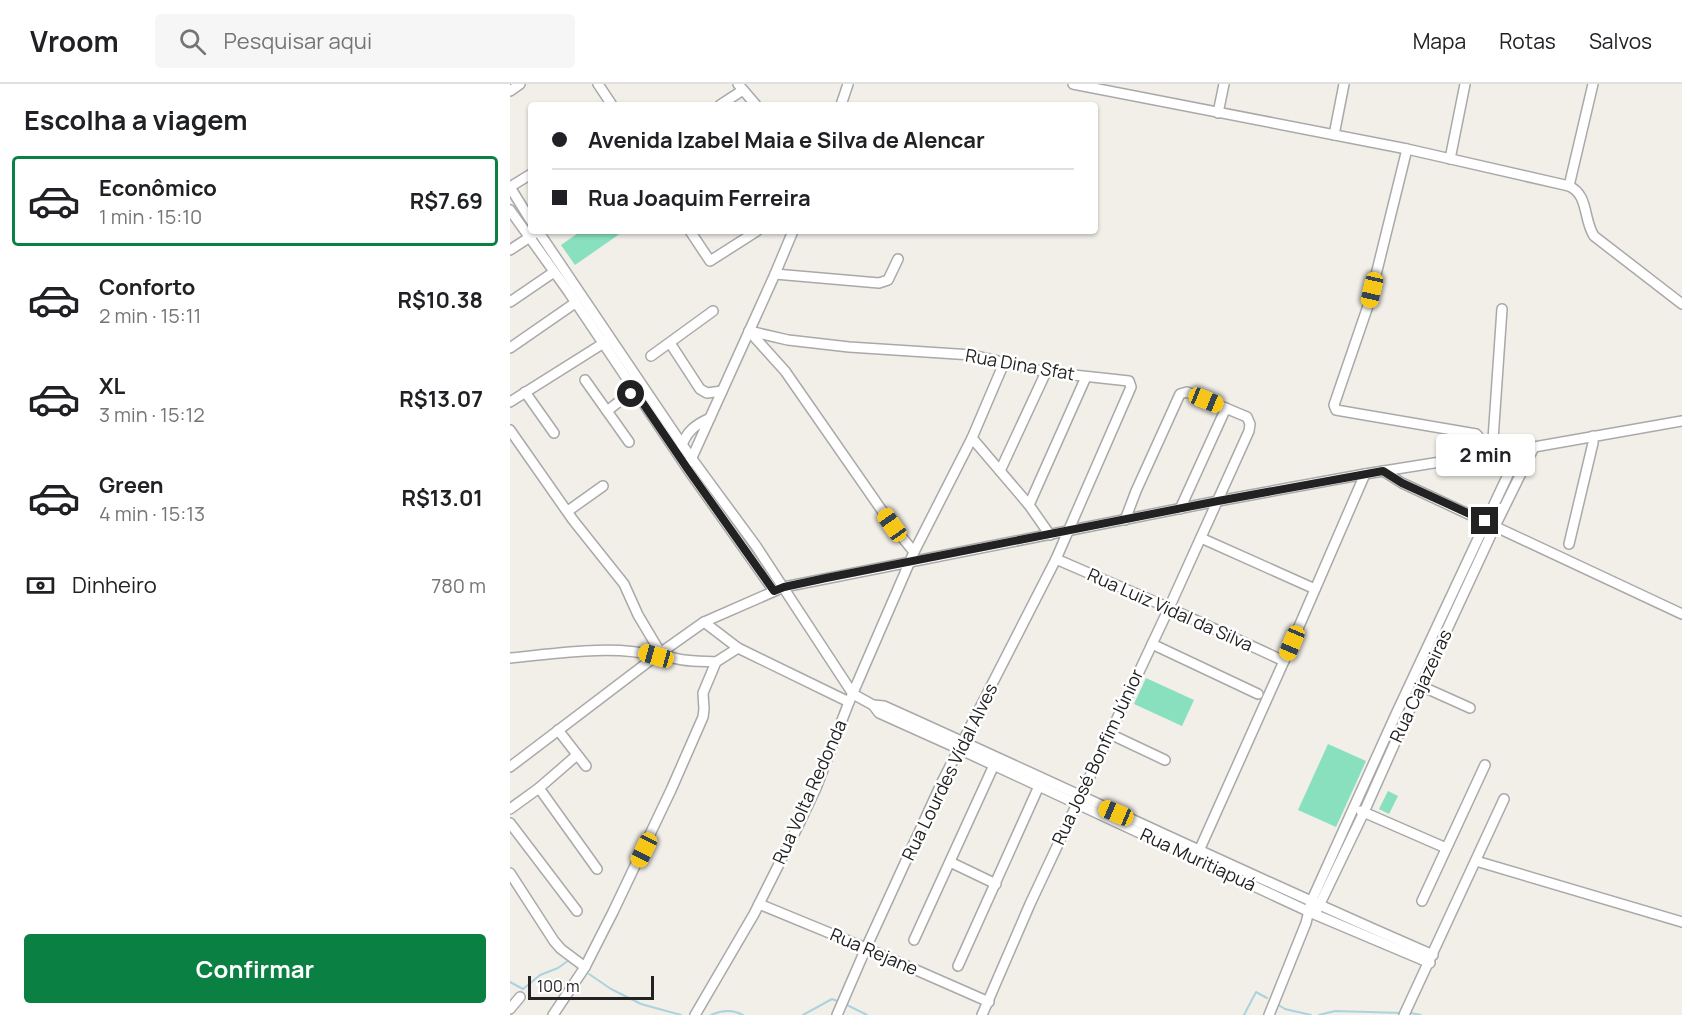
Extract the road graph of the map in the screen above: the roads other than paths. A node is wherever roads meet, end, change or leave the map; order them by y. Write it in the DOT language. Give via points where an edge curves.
graph roads {
  1 [pos="520,84"];
  2 [pos="598,84"];
  3 [pos="848,84"];
  4 [pos="1073,84"];
  5 [pos="1224,84"];
  6 [pos="1344,84"];
  7 [pos="1465,84"];
  8 [pos="1593,84"];
  9 [pos="741,87"];
  10 [pos="510,91"];
  11 [pos="610,102"];
  12 [pos="724,102"];
  13 [pos="754,102"];
  14 [pos="842,102"];
  15 [pos="1218,113"];
  16 [pos="1334,135"];
  17 [pos="1407,149"];
  18 [pos="1450,159"];
  19 [pos="528,176"];
  20 [pos="1569,186"];
  21 [pos="510,187"];
  22 [pos="510,210"];
  23 [pos="528,216"];
  24 [pos="528,227"];
  25 [pos="534,234"];
  26 [pos="535,234"];
  27 [pos="536,234"];
  28 [pos="692,234"];
  29 [pos="751,234"];
  30 [pos="792,234"];
  31 [pos="510,250"];
  32 [pos="898,259"];
  33 [pos="554,272"];
  34 [pos="775,274"];
  35 [pos="572,289"];
  36 [pos="510,302"];
  37 [pos="575,303"];
  38 [pos="1682,304"];
  39 [pos="1502,309"];
  40 [pos="713,311"];
  41 [pos="749,331"];
  42 [pos="607,341"];
  43 [pos="670,343"];
  44 [pos="510,348"];
  45 [pos="651,356"];
  46 [pos="1004,363"];
  47 [pos="1046,372"];
  48 [pos="1086,377"];
  49 [pos="585,380"];
  50 [pos="634,390"];
  51 [pos="525,392"];
  52 [pos="722,392"];
  53 [pos="510,402"];
  54 [pos="1226,408"];
  55 [pos="607,411"];
  56 [pos="710,418"];
  57 [pos="1682,421"];
  58 [pos="510,430"];
  59 [pos="554,433"];
  60 [pos="1593,436"];
  61 [pos="972,438"];
  62 [pos="628,442"];
  63 [pos="683,443"];
  64 [pos="1534,447"];
  65 [pos="1520,449"];
  66 [pos="1492,453"];
  67 [pos="678,455"];
  68 [pos="1481,455"];
  69 [pos="692,459"];
  70 [pos="687,468"];
  71 [pos="1000,471"];
  72 [pos="1383,471"];
  73 [pos="1365,474"];
  74 [pos="603,486"];
  75 [pos="1218,501"];
  76 [pos="1029,505"];
  77 [pos="1180,509"];
  78 [pos="568,511"];
  79 [pos="727,516"];
  80 [pos="1125,520"];
  81 [pos="1485,521"];
  82 [pos="1495,526"];
  83 [pos="1068,531"];
  84 [pos="1050,535"];
  85 [pos="1201,538"];
  86 [pos="1569,544"];
  87 [pos="756,546"];
  88 [pos="747,551"];
  89 [pos="914,552"];
  90 [pos="1056,560"];
  91 [pos="910,562"];
  92 [pos="784,587"];
  93 [pos="1315,589"];
  94 [pos="774,591"];
  95 [pos="1169,608"];
  96 [pos="1682,614"];
  97 [pos="704,622"];
  98 [pos="1152,644"];
  99 [pos="738,648"];
  100 [pos="658,654"];
  101 [pos="510,658"];
  102 [pos="1284,661"];
  103 [pos="716,662"];
  104 [pos="1421,686"];
  105 [pos="1258,694"];
  106 [pos="851,698"];
  107 [pos="1470,708"];
  108 [pos="558,730"];
  109 [pos="1110,734"];
  110 [pos="962,745"];
  111 [pos="577,755"];
  112 [pos="1165,760"];
  113 [pos="994,765"];
  114 [pos="1485,765"];
  115 [pos="586,766"];
  116 [pos="510,768"];
  117 [pos="1039,786"];
  118 [pos="539,788"];
  119 [pos="1504,799"];
  120 [pos="1078,800"];
  121 [pos="1353,808"];
  122 [pos="510,809"];
  123 [pos="1364,812"];
  124 [pos="510,823"];
  125 [pos="1446,848"];
  126 [pos="1197,855"];
  127 [pos="1476,861"];
  128 [pos="950,862"];
  129 [pos="597,869"];
  130 [pos="510,873"];
  131 [pos="996,884"];
  132 [pos="1422,901"];
  133 [pos="759,904"];
  134 [pos="1313,908"];
  135 [pos="577,911"];
  136 [pos="1682,922"];
  137 [pos="914,940"];
  138 [pos="866,948"];
  139 [pos="1431,959"];
  140 [pos="958,966"];
  141 [pos="585,968"];
  142 [pos="520,997"];
  143 [pos="989,1002"];
  144 [pos="510,1009"];
  145 [pos="553,1015"];
  146 [pos="695,1015"];
  147 [pos="837,1015"];
  148 [pos="982,1015"];
  149 [pos="1269,1015"];
  150 [pos="1404,1015"];
  1 -- 10 [label="street"];
  2 -- 11 [label="street"];
  3 -- 14 [label="street"];
  4 -- 15 [label="street"];
  5 -- 15 [label="street"];
  6 -- 16 [label="street"];
  7 -- 18 [label="street"];
  8 -- 20 [label="street"];
  9 -- 12 [label="street"];
  9 -- 13 [label="street"];
  15 -- 16 [label="street"];
  16 -- 17 [label="street"];
  17 -- 18 [label="street"];
  17 -- 68 [label="street" via="1369,303 1334,405 1336,410 1476,434"];
  18 -- 20 [label="street"];
  19 -- 21 [label="street"];
  20 -- 38 [label="street" via="1582,197 1594,236"];
  21 -- 23 [label="street"];
  22 -- 24 [label="street"];
  25 -- 31 [label="street"];
  26 -- 33 [label="street"];
  27 -- 35 [label="street"];
  28 -- 29 [label="street" via="710,261"];
  30 -- 34 [label="street"];
  32 -- 34 [label="street" via="888,280 879,283"];
  33 -- 35 [label="street"];
  33 -- 36 [label="street"];
  34 -- 41 [label="street"];
  35 -- 37 [label="street"];
  35 -- 42 [label="street"];
  37 -- 42 [label="street"];
  37 -- 44 [label="street"];
  39 -- 66 [label="street"];
  40 -- 43 [label="street"];
  41 -- 46 [label="street, Rua Dina Sfat" via="788,340 972,355"];
  41 -- 52 [label="street"];
  41 -- 89 [label="street" via="785,371"];
  42 -- 50 [label="street"];
  42 -- 51 [label="street"];
  42 -- 63 [label="street"];
  43 -- 45 [label="street"];
  43 -- 52 [label="street" via="700,389 707,393"];
  46 -- 47 [label="street, Rua Dina Sfat"];
  46 -- 61 [label="street, Rua Volta Redonda"];
  47 -- 48 [label="street, Rua Dina Sfat"];
  47 -- 71 [label="street"];
  48 -- 76 [label="street"];
  48 -- 83 [label="street, Rua Dina Sfat" via="1128,381 1131,387"];
  49 -- 55 [label="street"];
  50 -- 55 [label="street"];
  50 -- 67 [label="street"];
  51 -- 53 [label="street"];
  51 -- 59 [label="street"];
  52 -- 56 [label="street"];
  54 -- 75 [label="street, Rua José Bonfim Júnior" via="1250,420"];
  54 -- 77 [label="street"];
  54 -- 80 [label="street" via="1187,392 1178,396"];
  55 -- 62 [label="street"];
  56 -- 63 [label="street" via="692,428"];
  56 -- 69 [label="street"];
  57 -- 60 [label="street"];
  58 -- 78 [label="street"];
  60 -- 64 [label="street"];
  60 -- 86 [label="street"];
  61 -- 71 [label="street"];
  61 -- 89 [label="street, Rua Volta Redonda"];
  63 -- 67 [label="street"];
  63 -- 69 [label="street"];
  64 -- 65 [label="street"];
  64 -- 82 [label="street, Rua Cajazeiras"];
  65 -- 66 [label="street"];
  65 -- 81 [label="street, Rua Cajazeiras"];
  66 -- 68 [label="street"];
  67 -- 70 [label="street"];
  68 -- 72 [label="street"];
  69 -- 70 [label="street"];
  69 -- 79 [label="street"];
  70 -- 79 [label="street"];
  71 -- 76 [label="street"];
  72 -- 73 [label="street"];
  72 -- 81 [label="street"];
  73 -- 75 [label="street"];
  73 -- 93 [label="street"];
  74 -- 78 [label="street"];
  75 -- 77 [label="street"];
  75 -- 85 [label="street, Rua José Bonfim Júnior"];
  76 -- 84 [label="street"];
  77 -- 80 [label="street"];
  78 -- 100 [label="street" via="624,584"];
  79 -- 87 [label="street"];
  79 -- 88 [label="street"];
  80 -- 83 [label="street"];
  81 -- 82 [label="street"];
  81 -- 121 [label="street, Rua Cajazeiras"];
  82 -- 96 [label="street"];
  82 -- 104 [label="street, Rua Cajazeiras"];
  83 -- 84 [label="street"];
  83 -- 90 [label="street, Rua Lourdes Vídal Alves"];
  84 -- 91 [label="street"];
  85 -- 93 [label="street"];
  85 -- 95 [label="street, Rua José Bonfim Júnior"];
  87 -- 88 [label="street"];
  87 -- 92 [label="street"];
  88 -- 94 [label="street"];
  89 -- 91 [label="street, Rua Volta Redonda"];
  90 -- 95 [label="street, Rua Luiz Vidal da Silva"];
  90 -- 110 [label="street, Rua Lourdes Vídal Alves"];
  91 -- 92 [label="street"];
  91 -- 106 [label="street, Rua Volta Redonda"];
  92 -- 94 [label="street"];
  92 -- 106 [label="street"];
  93 -- 102 [label="street"];
  94 -- 97 [label="street"];
  95 -- 98 [label="street, Rua José Bonfim Júnior"];
  95 -- 102 [label="street, Rua Luiz Vidal da Silva"];
  97 -- 99 [label="street, Rua Muritiapuá"];
  97 -- 100 [label="street"];
  98 -- 105 [label="street"];
  98 -- 109 [label="street, Rua José Bonfim Júnior"];
  99 -- 103 [label="street"];
  99 -- 106 [label="street, Rua Muritiapuá"];
  100 -- 101 [label="street" via="606,650"];
  100 -- 103 [label="street"];
  100 -- 108 [label="street"];
  102 -- 126 [label="street"];
  103 -- 141 [label="street" via="703,693 699,727"];
  104 -- 107 [label="street"];
  104 -- 123 [label="street, Rua Cajazeiras"];
  106 -- 110 [label="street, Rua Muritiapuá" via="884,706"];
  106 -- 133 [label="street, Rua Volta Redonda" via="816,788"];
  108 -- 111 [label="street"];
  108 -- 116 [label="street"];
  109 -- 112 [label="street"];
  109 -- 120 [label="street, Rua José Bonfim Júnior"];
  110 -- 113 [label="street, Rua Muritiapuá"];
  110 -- 120 [label="street, Rua Muritiapuá"];
  110 -- 138 [label="street, Rua Lourdes Vídal Alves"];
  111 -- 115 [label="street"];
  111 -- 118 [label="street"];
  113 -- 117 [label="street, Rua Muritiapuá"];
  113 -- 128 [label="street"];
  114 -- 125 [label="street"];
  117 -- 120 [label="street, Rua Muritiapuá"];
  117 -- 131 [label="street"];
  118 -- 122 [label="street"];
  118 -- 129 [label="street"];
  119 -- 127 [label="street"];
  120 -- 126 [label="street, Rua Muritiapuá"];
  120 -- 143 [label="street, Rua José Bonfim Júnior"];
  121 -- 123 [label="street"];
  121 -- 134 [label="street, Rua Cajazeiras"];
  123 -- 125 [label="street"];
  123 -- 134 [label="street, Rua Cajazeiras"];
  124 -- 135 [label="street"];
  125 -- 132 [label="street"];
  126 -- 134 [label="street, Rua Muritiapuá"];
  127 -- 136 [label="street"];
  127 -- 139 [label="street"];
  128 -- 131 [label="street"];
  128 -- 137 [label="street"];
  130 -- 141 [label="street" via="561,949"];
  131 -- 140 [label="street"];
  133 -- 138 [label="street, Rua Rejane"];
  133 -- 146 [label="street, Rua Volta Redonda"];
  134 -- 139 [label="street, Rua Muritiapuá"];
  134 -- 149 [label="street, Rua Cajazeiras"];
  138 -- 143 [label="street, Rua Rejane"];
  138 -- 147 [label="street, Rua Lourdes Vídal Alves"];
  139 -- 150 [label="street"];
  141 -- 145 [label="street"];
  142 -- 144 [label="street"];
  143 -- 148 [label="street, Rua José Bonfim Júnior"];
}
